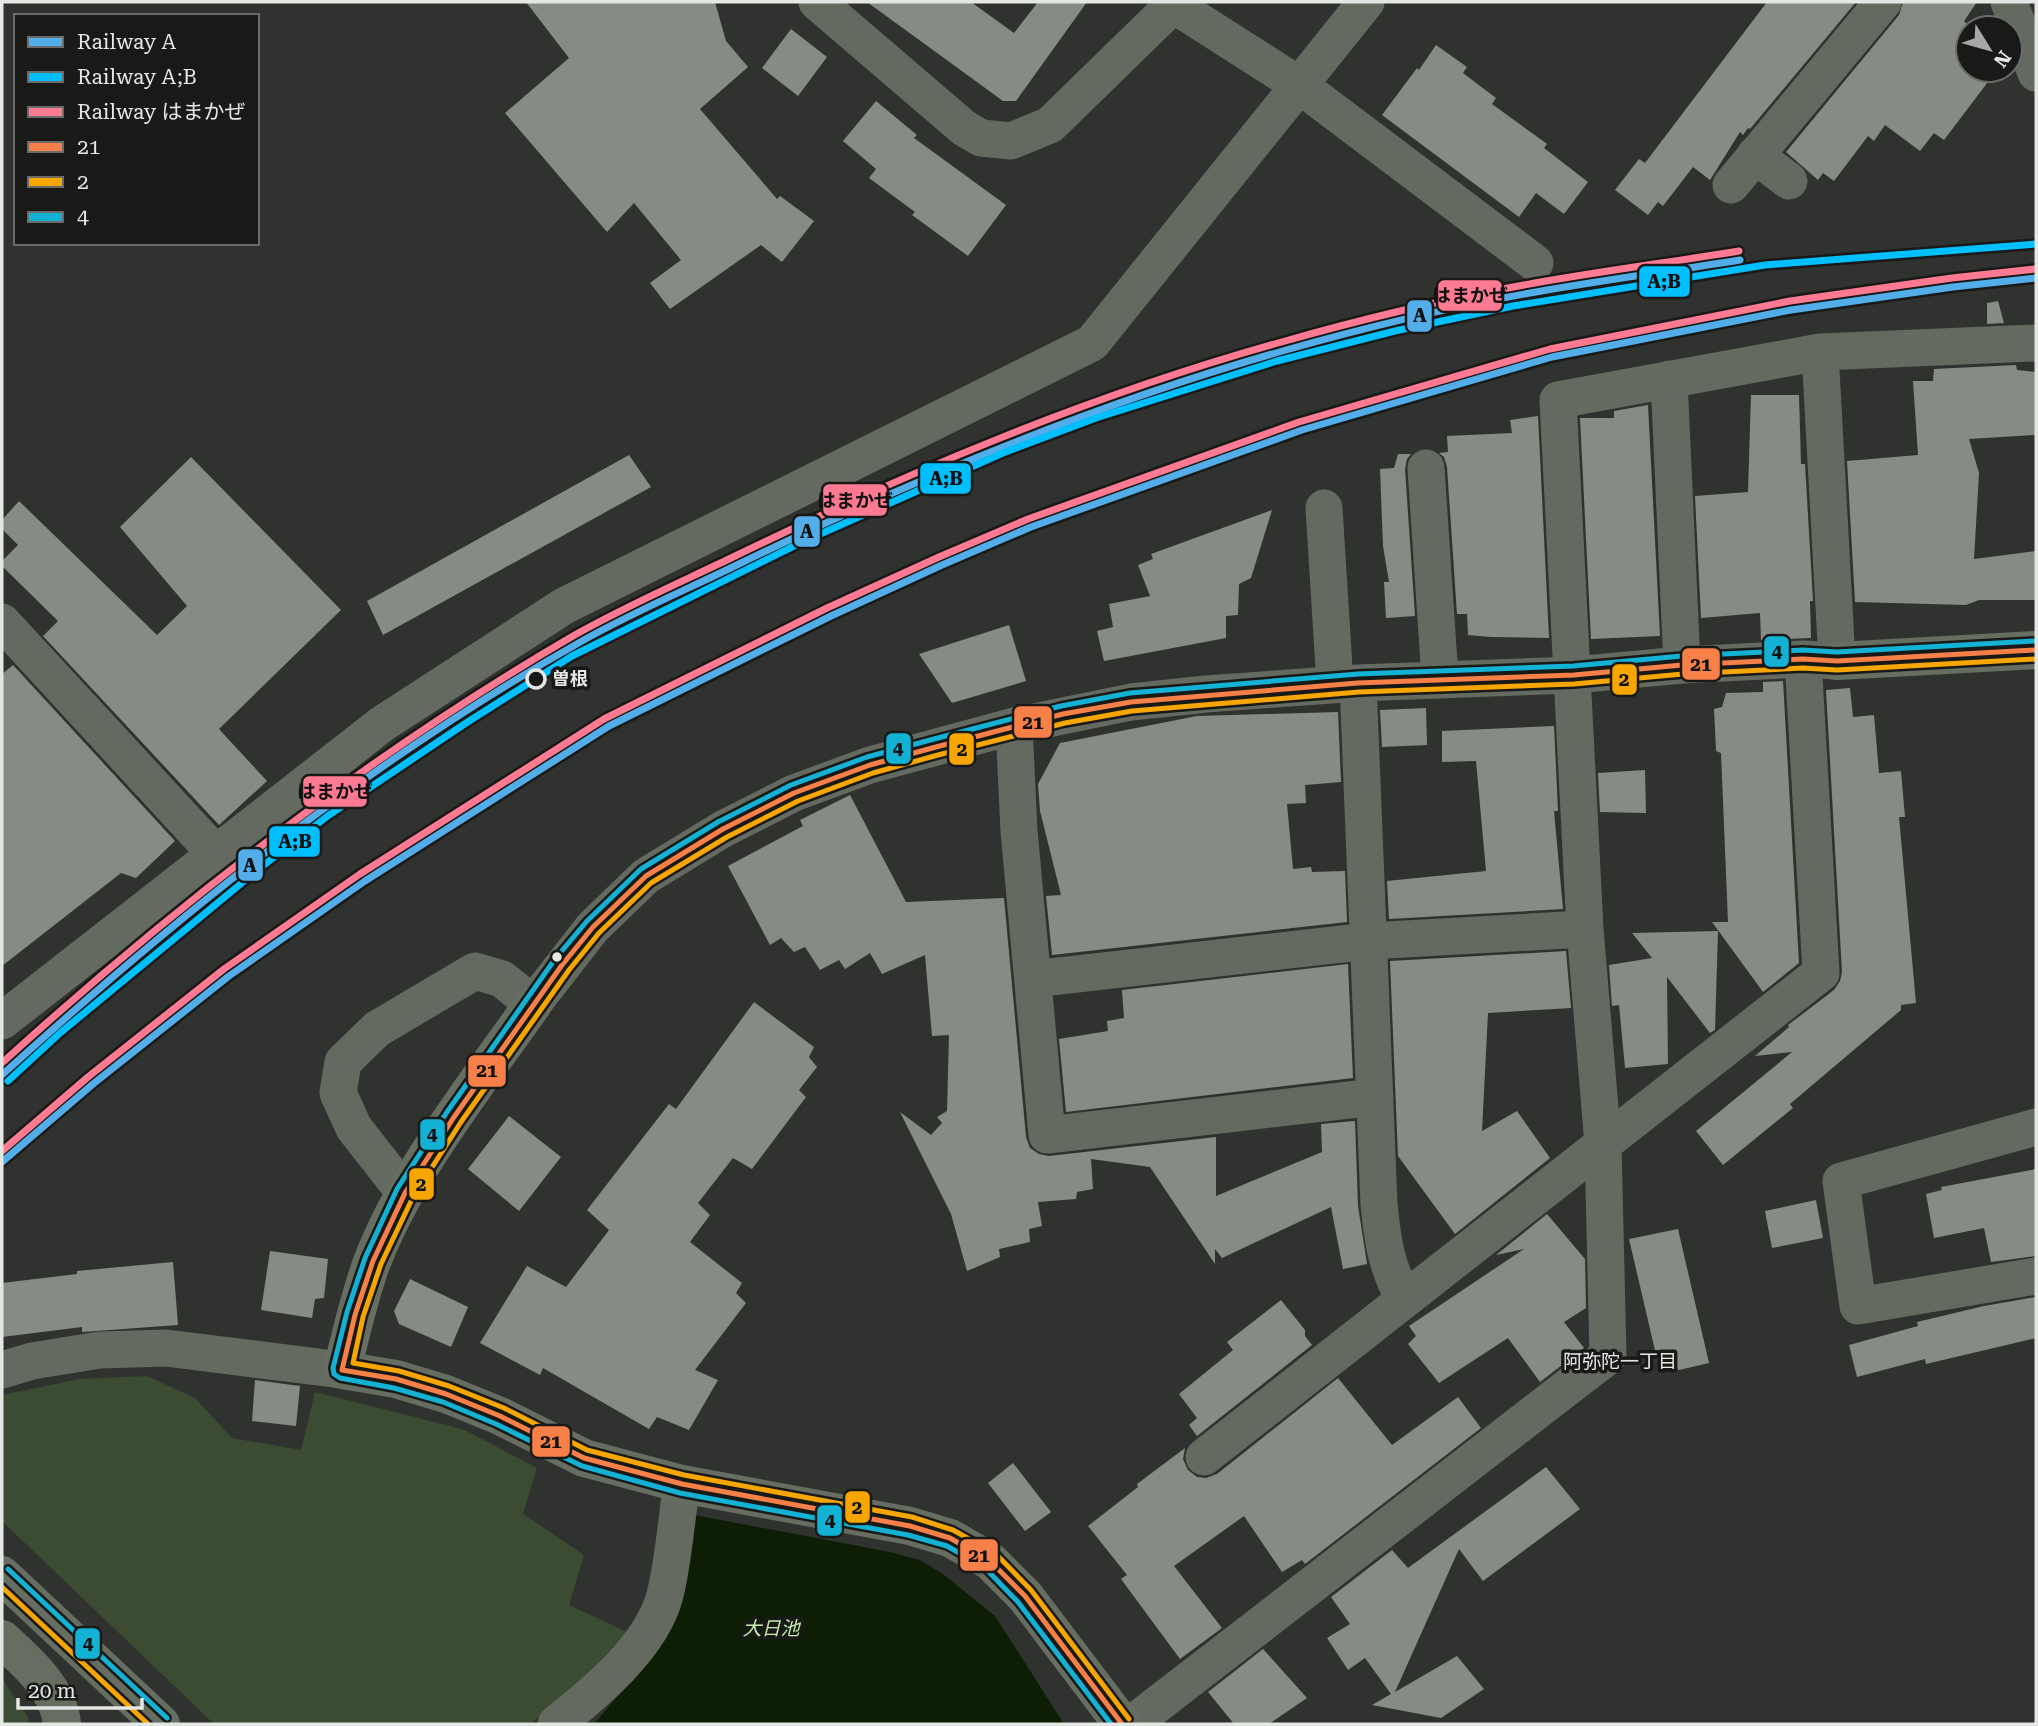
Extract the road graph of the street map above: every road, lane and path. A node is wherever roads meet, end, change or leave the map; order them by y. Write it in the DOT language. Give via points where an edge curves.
graph roads {
  1 [pos="817,2"];
  2 [pos="1366,2"];
  3 [pos="1883,2"];
  4 [pos="2009,2"];
  5 [pos="1171,3"];
  6 [pos="2036,73"];
  7 [pos="1299,85"];
  8 [pos="1755,155"];
  9 [pos="1789,181"];
  10 [pos="1731,184"];
  11 [pos="1535,263"];
  12 [pos="2036,343"];
  13 [pos="1820,352"];
  14 [pos="1669,379"];
  15 [pos="1426,468"];
  16 [pos="1324,508"];
  17 [pos="2,622"];
  18 [pos="2036,650"];
  19 [pos="1820,659"];
  20 [pos="1682,665"];
  21 [pos="1574,675"];
  22 [pos="1440,679"];
  23 [pos="1346,683"];
  24 [pos="1014,726"];
  25 [pos="215,853"];
  26 [pos="1585,929"];
  27 [pos="1369,941"];
  28 [pos="1033,979"];
  29 [pos="533,1004"];
  30 [pos="2,1021"];
  31 [pos="1375,1097"];
  32 [pos="2036,1127"];
  33 [pos="1603,1144"];
  34 [pos="405,1193"];
  35 [pos="2036,1276"];
  36 [pos="1404,1300"];
  37 [pos="2,1370"];
  38 [pos="342,1370"];
  39 [pos="1204,1457"];
  40 [pos="681,1484"];
  41 [pos="2,1575"];
  42 [pos="2,1639"];
  43 [pos="62,1724"];
  44 [pos="161,1724"];
  45 [pos="556,1724"];
  46 [pos="1122,1724"];
  47 [pos="1132,1724"];
  1 -- 5 [label="street" via="964,128 981,138 1011,141 1050,125"];
  2 -- 7 [label="street"];
  3 -- 8 [label="street"];
  4 -- 6 [label="street"];
  5 -- 7 [label="street"];
  7 -- 11 [label="street"];
  7 -- 25 [label="street" via="1092,343 564,606 382,724"];
  8 -- 9 [label="street"];
  8 -- 10 [label="street"];
  12 -- 13 [label="street"];
  13 -- 14 [label="street"];
  13 -- 19 [label="street"];
  14 -- 20 [label="street"];
  14 -- 21 [label="street" via="1558,400"];
  15 -- 22 [label="street"];
  16 -- 23 [label="street"];
  17 -- 25 [label="street"];
  18 -- 19 [label="main road"];
  19 -- 20 [label="street"];
  19 -- 33 [label="street" via="1821,973"];
  20 -- 21 [label="street"];
  21 -- 22 [label="street"];
  21 -- 26 [label="street"];
  22 -- 23 [label="street"];
  23 -- 24 [label="street" via="1131,702"];
  23 -- 27 [label="street"];
  24 -- 28 [label="street"];
  24 -- 29 [label="street" via="870,765 794,793 723,829 646,876 593,927"];
  25 -- 30 [label="street"];
  26 -- 27 [label="street"];
  26 -- 33 [label="street"];
  27 -- 28 [label="street"];
  27 -- 31 [label="street"];
  28 -- 31 [label="street" via="1047,1135"];
  29 -- 34 [label="main road"];
  29 -- 34 [label="street" via="502,979 475,971 377,1029 343,1062 338,1093 354,1128"];
  31 -- 36 [label="street" via="1384,1250"];
  32 -- 35 [label="street" via="1841,1181 1858,1306"];
  33 -- 36 [label="street"];
  33 -- 47 [label="street" via="1608,1356"];
  34 -- 38 [label="main road" via="373,1261"];
  36 -- 39 [label="street"];
  37 -- 38 [label="street" via="100,1350 166,1348"];
  38 -- 40 [label="main road" via="446,1394 584,1458"];
  40 -- 45 [label="street" via="664,1597 649,1629 597,1692"];
  40 -- 46 [label="main road" via="910,1526 950,1538 990,1561 1025,1596"];
  41 -- 44 [label="main road"];
  42 -- 43 [label="main road" via="49,1690"];
}
